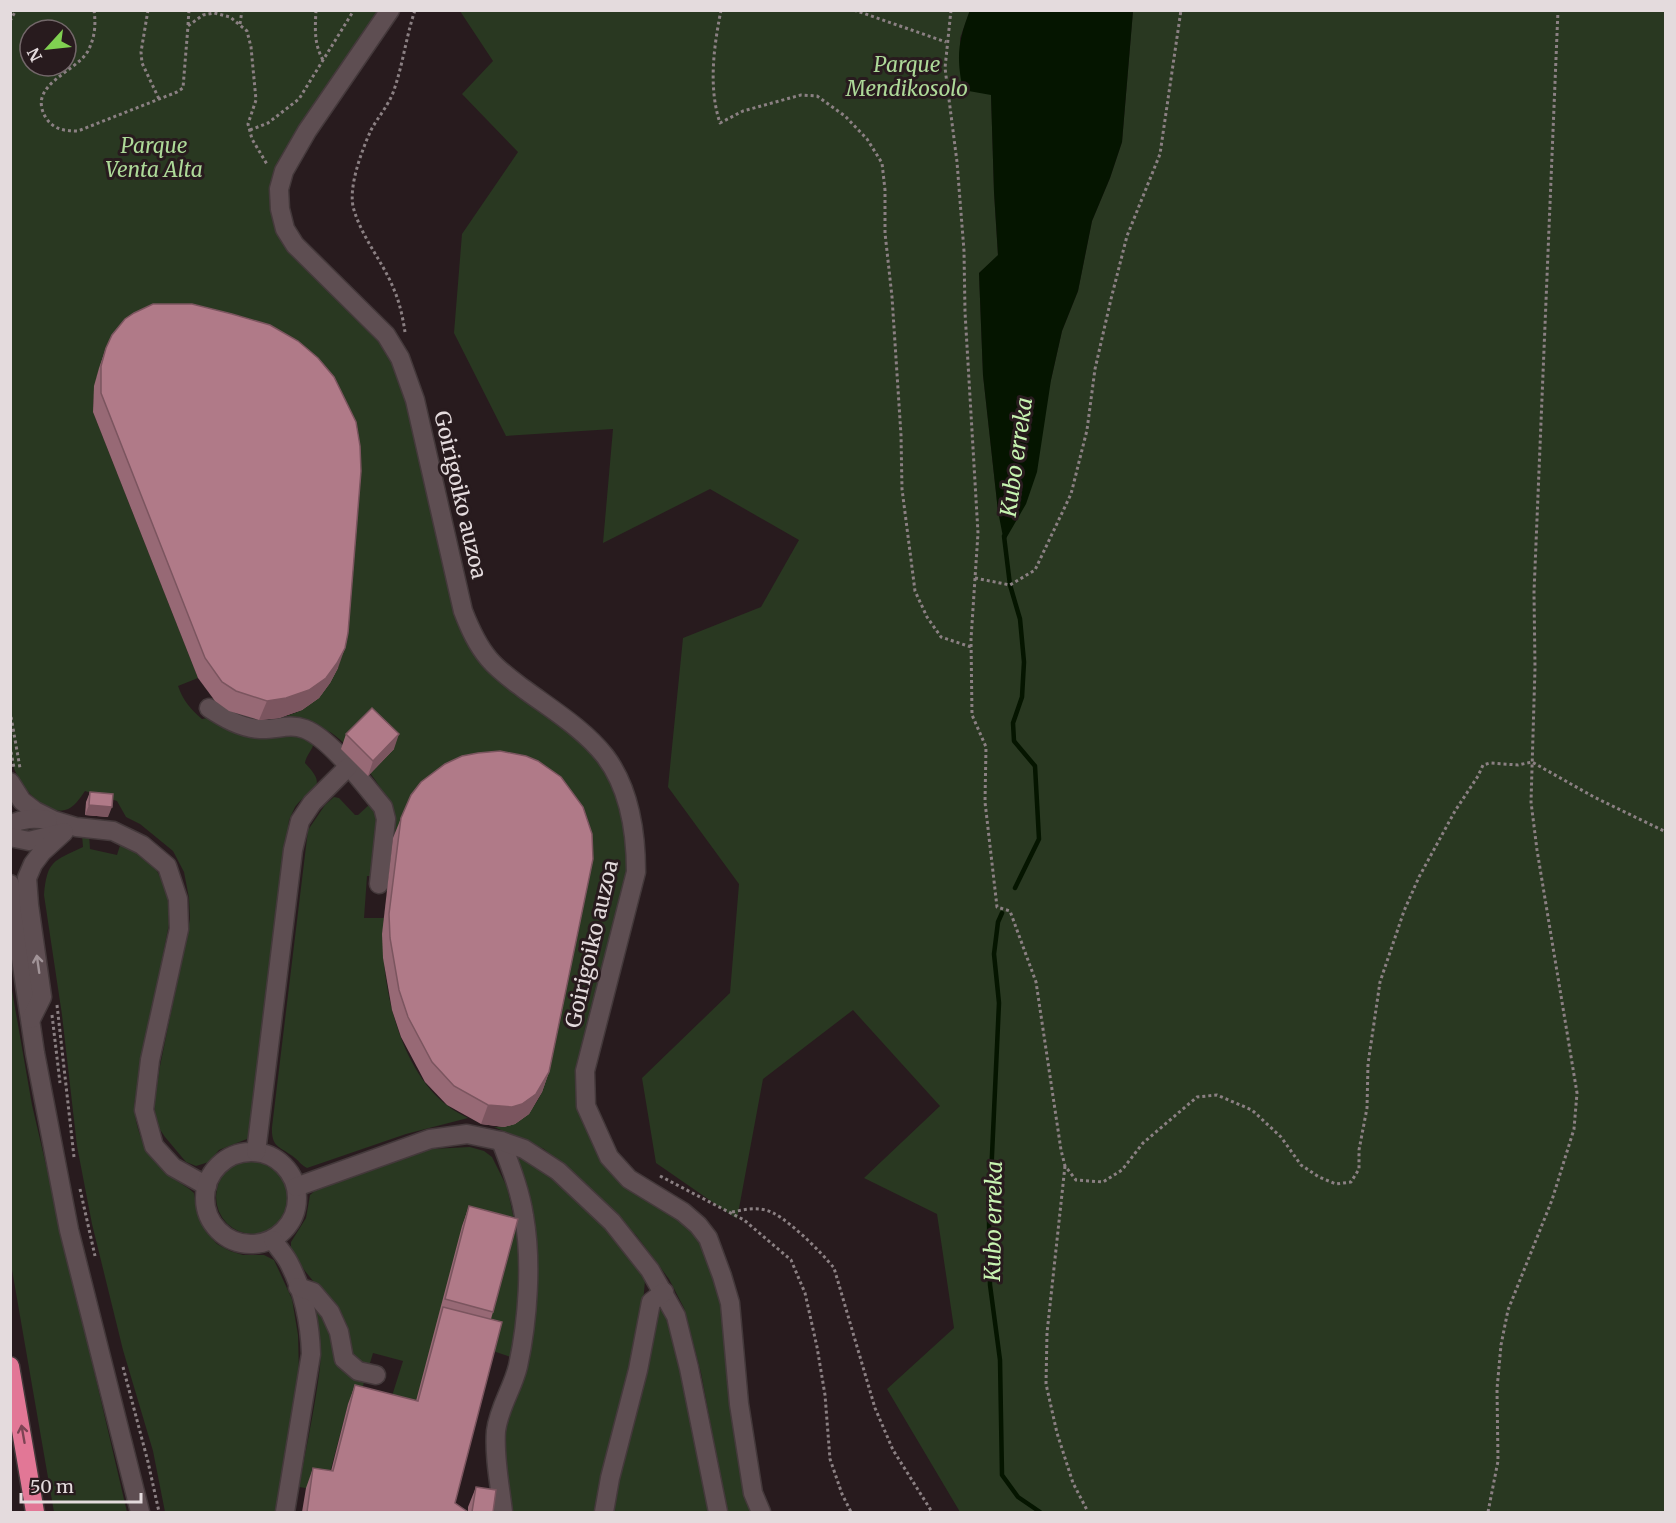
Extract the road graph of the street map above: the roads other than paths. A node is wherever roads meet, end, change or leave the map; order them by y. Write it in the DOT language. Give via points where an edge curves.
graph roads {
  1 [pos="390,10"];
  2 [pos="209,708"];
  3 [pos="348,767"];
  4 [pos="16,779"];
  5 [pos="10,825"];
  6 [pos="64,826"];
  7 [pos="10,837"];
  8 [pos="10,884"];
  9 [pos="379,884"];
  10 [pos="31,1019"];
  11 [pos="501,1141"];
  12 [pos="256,1152"];
  13 [pos="207,1186"];
  14 [pos="296,1187"];
  15 [pos="273,1240"];
  16 [pos="298,1287"];
  17 [pos="663,1292"];
  18 [pos="10,1366"];
  19 [pos="376,1375"];
  20 [pos="28,1459"];
  21 [pos="35,1512"];
  22 [pos="41,1512"];
  23 [pos="140,1512"];
  24 [pos="285,1512"];
  25 [pos="503,1512"];
  26 [pos="604,1512"];
  27 [pos="718,1512"];
  28 [pos="761,1512"];
  1 -- 28 [label="street, Goirigoiko auzoa" via="307,130 282,177 280,209 285,229 295,245 386,335 400,358 416,400 463,611 473,637 502,673 587,737 605,756 632,814 636,872 585,1071 586,1106 609,1157 628,1179 683,1212 708,1239 730,1303 741,1415 753,1493"];
  2 -- 3 [label="street" via="225,719 259,729 304,728 328,744"];
  3 -- 9 [label="street" via="383,807 386,819"];
  3 -- 12 [label="street" via="300,821 293,850"];
  4 -- 6 [label="street" via="22,801"];
  5 -- 6 [label="street" via="33,818"];
  6 -- 7 [label="street" via="29,841"];
  10 -- 6 [label="street, one-way" via="42,997 27,878"];
  6 -- 13 [label="street" via="113,831 142,846 166,866 178,899 178,929 150,1060 144,1110 154,1146 173,1167"];
  8 -- 10 [label="street"];
  10 -- 23 [label="street" via="69,1230"];
  11 -- 14 [label="street" via="467,1134 430,1139"];
  11 -- 17 [label="street" via="524,1149 566,1179 612,1222"];
  11 -- 25 [label="street" via="525,1217 527,1306 518,1368 500,1410 497,1428"];
  12 -- 13 [label="street" via="243,1152 220,1164"];
  12 -- 14 [label="street" via="282,1163"];
  13 -- 15 [label="street" via="208,1216 228,1239 250,1245"];
  14 -- 15 [label="street" via="294,1218"];
  15 -- 16 [label="street"];
  16 -- 19 [label="street" via="313,1292 330,1312 344,1359 358,1371"];
  16 -- 24 [label="street" via="310,1331 311,1354"];
  17 -- 26 [label="street" via="651,1302"];
  17 -- 27 [label="street" via="682,1335"];
  20 -- 18 [label="highway, one-way"];
  20 -- 21 [label="highway"];
  20 -- 22 [label="highway"];
}
